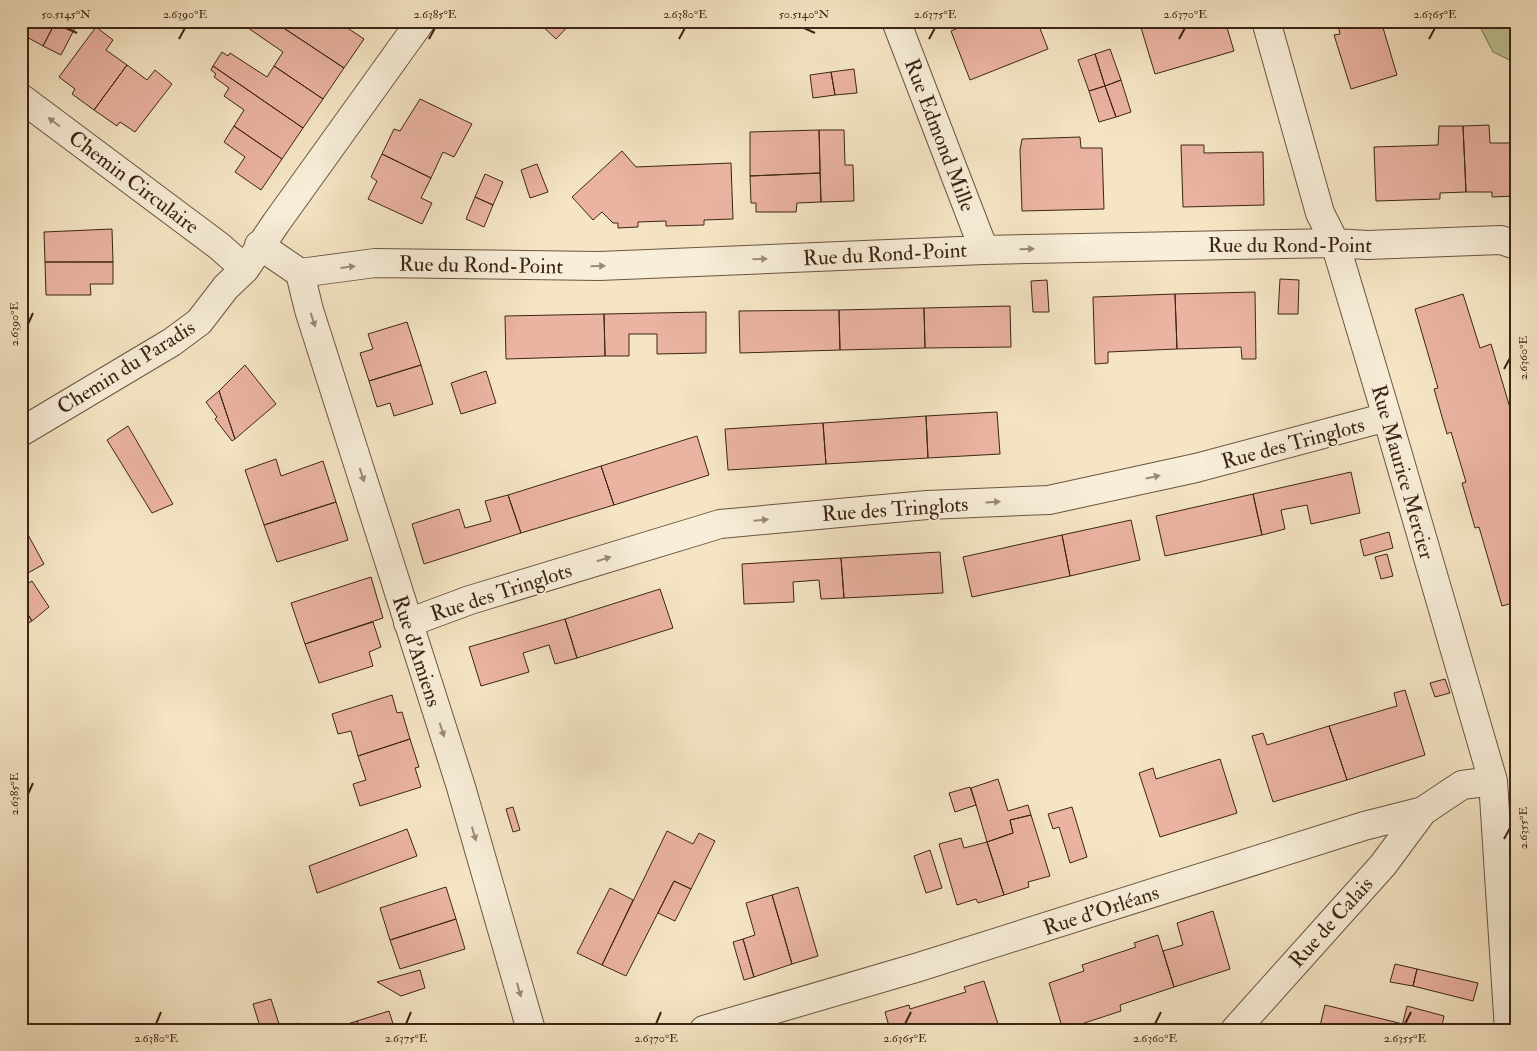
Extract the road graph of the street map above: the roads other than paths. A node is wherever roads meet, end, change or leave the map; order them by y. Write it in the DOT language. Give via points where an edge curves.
graph roads {
  1 [pos="421,21"];
  2 [pos="896,21"];
  3 [pos="1266,21"];
  4 [pos="21,98"];
  5 [pos="1335,244"];
  6 [pos="259,245"];
  7 [pos="1516,245"];
  8 [pos="984,250"];
  9 [pos="245,269"];
  10 [pos="300,273"];
  11 [pos="1387,417"];
  12 [pos="21,432"];
  13 [pos="408,623"];
  14 [pos="1493,781"];
  15 [pos="1516,795"];
  16 [pos="1423,811"];
  17 [pos="531,1030"];
  18 [pos="704,1030"];
  19 [pos="1235,1030"];
  20 [pos="1509,1030"];
  1 -- 6 [label="street, Chemin du Paradis"];
  2 -- 8 [label="street, Rue Edmond Mille"];
  3 -- 5 [label="street, Rue Maurice Mercier" via="1320,213"];
  9 -- 4 [label="street, Chemin Circulaire, one-way" via="219,246"];
  5 -- 7 [label="street, Rue du Rond-Point" via="1501,240"];
  8 -- 5 [label="street, Rue du Rond-Point, one-way"];
  5 -- 11 [label="street, Rue Maurice Mercier"];
  6 -- 9 [label="street, Chemin du Paradis"];
  6 -- 10 [label="street"];
  10 -- 8 [label="street, Rue du Rond-Point, one-way" via="375,263 599,266"];
  9 -- 12 [label="street, Chemin du Paradis" via="226,287 199,322 172,342"];
  10 -- 13 [label="street, Rue d'Amiens, one-way"];
  13 -- 11 [label="street, Rue des Tringlots, one-way" via="470,600 720,524 927,506 1049,500 1196,468"];
  11 -- 14 [label="street, Rue Maurice Mercier"];
  13 -- 17 [label="street, Rue d'Amiens, one-way" via="461,788"];
  14 -- 15 [label="street"];
  14 -- 16 [label="street, Rue d'Orléans" via="1462,785"];
  14 -- 20 [label="street, Rue Maurice Mercier"];
  16 -- 18 [label="street, Rue d'Orléans" via="1364,826 919,967"];
  16 -- 19 [label="street, Rue de Calais" via="1382,865"];
}
